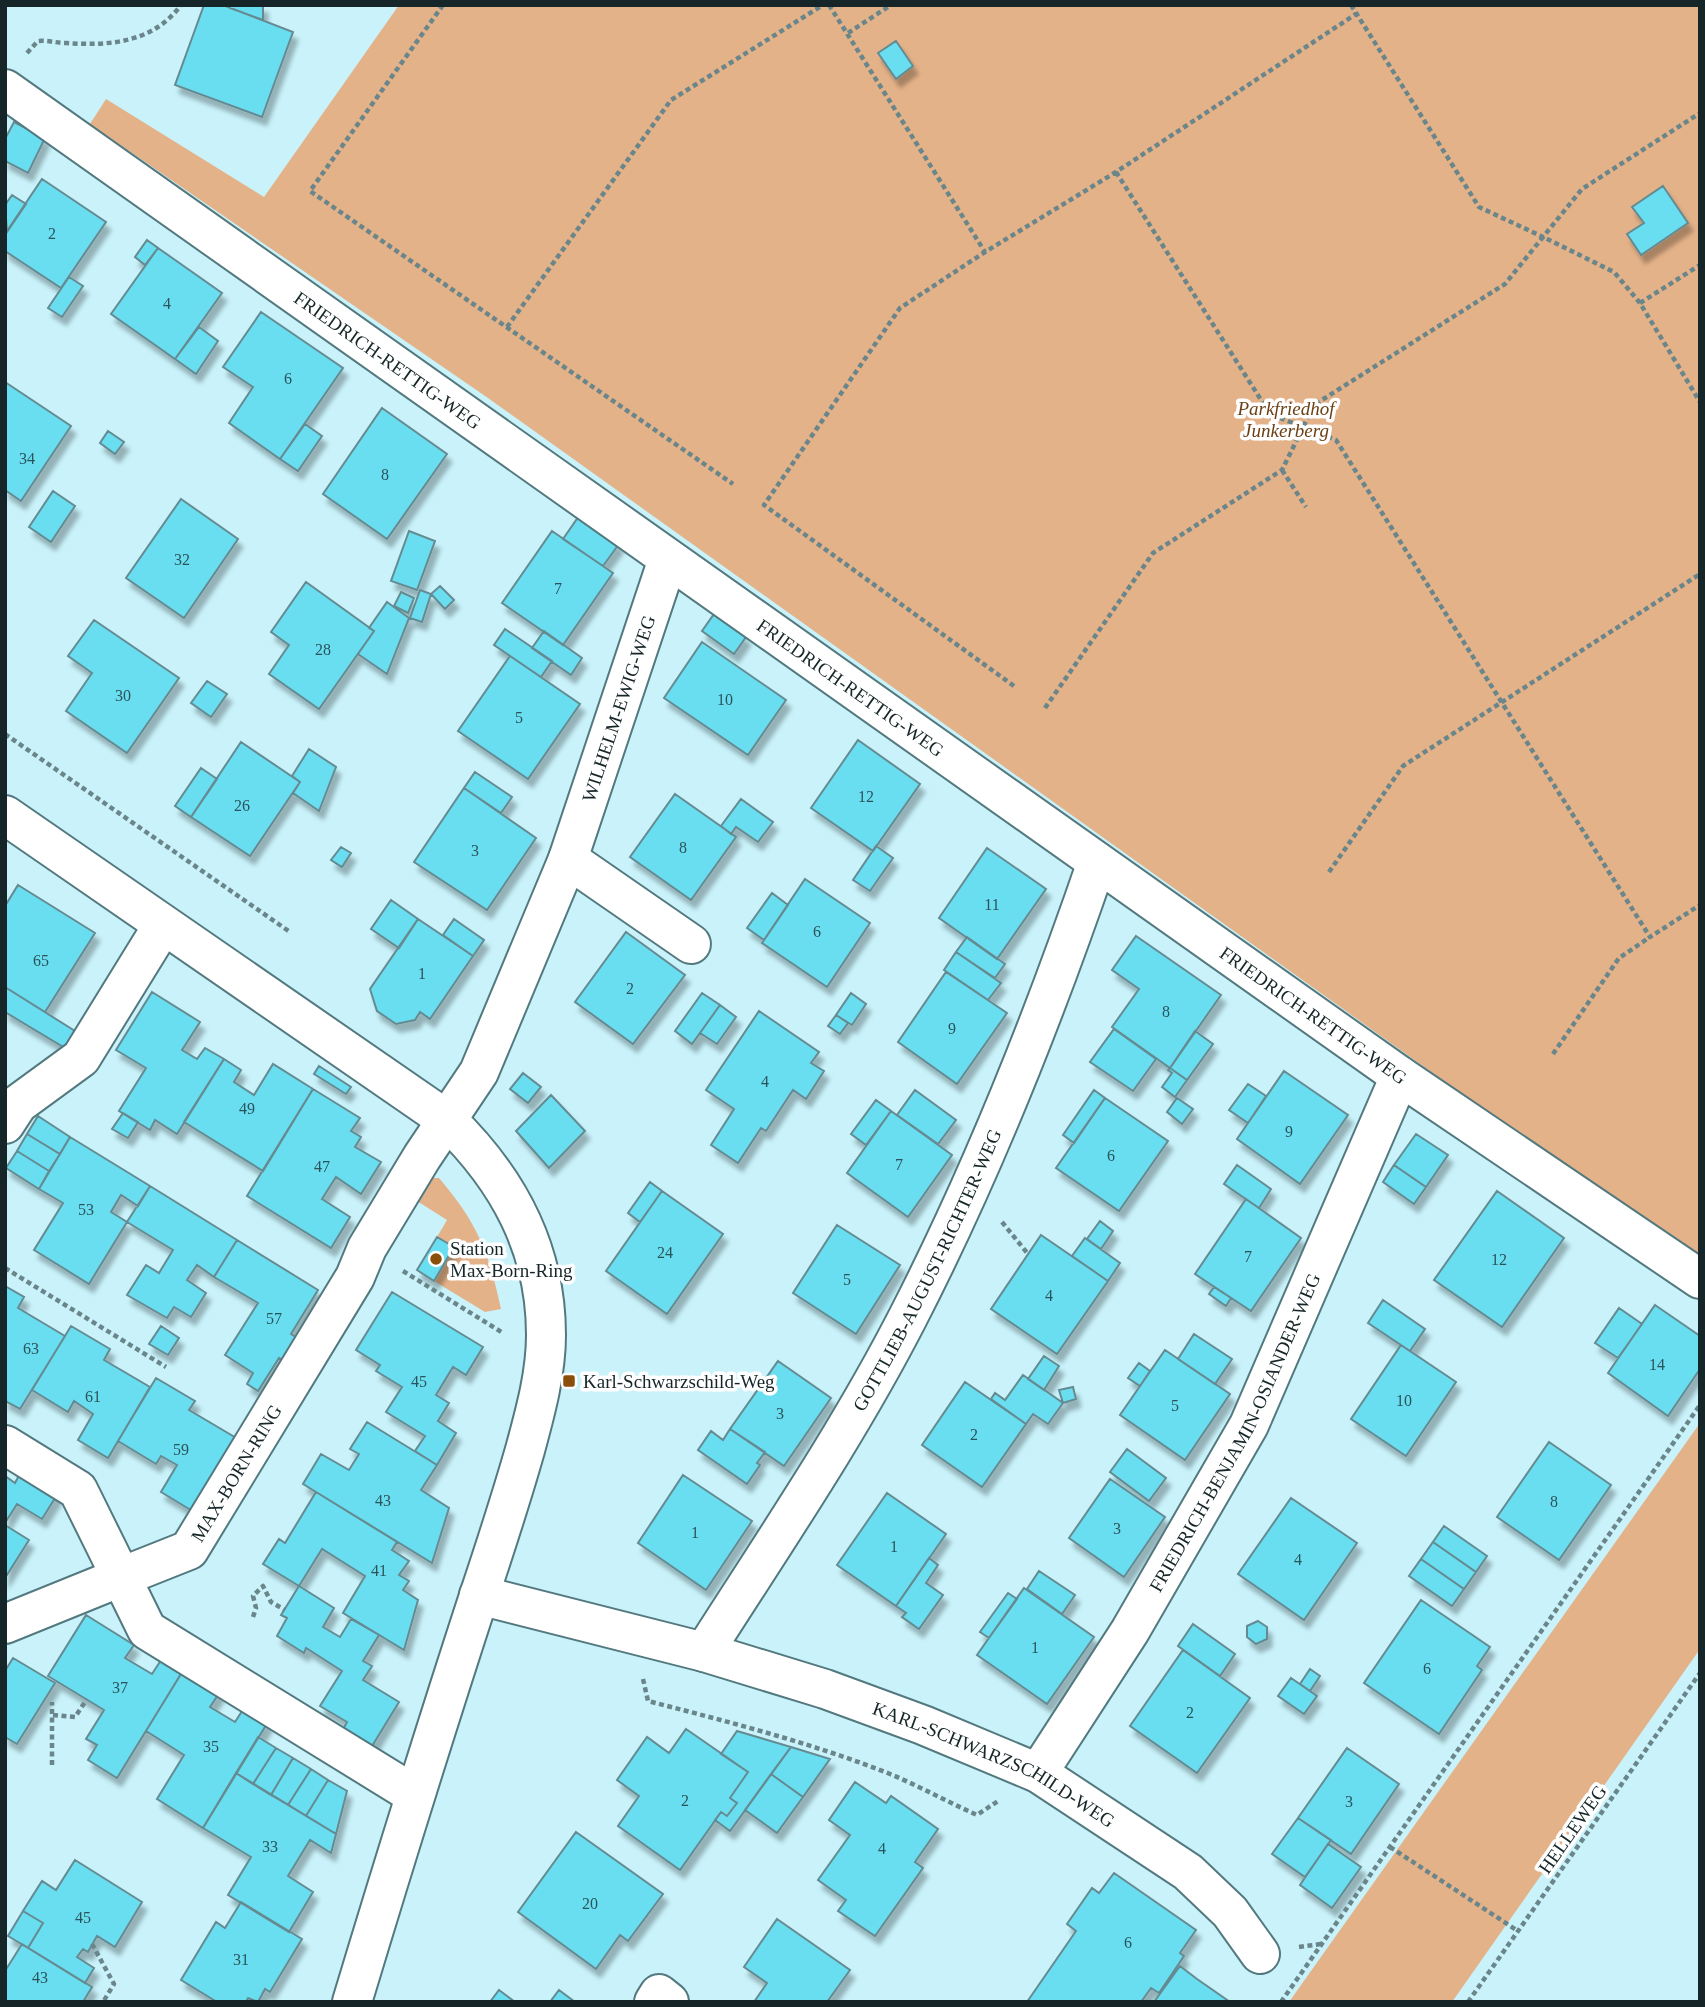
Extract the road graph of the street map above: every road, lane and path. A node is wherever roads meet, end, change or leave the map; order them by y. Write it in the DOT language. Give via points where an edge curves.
graph roads {
  1 [pos="181,5"];
  2 [pos="443,5"];
  3 [pos="823,5"];
  4 [pos="830,5"];
  5 [pos="891,5"];
  6 [pos="1351,5"];
  7 [pos="1356,14"];
  8 [pos="848,33"];
  9 [pos="26,55"];
  10 [pos="5,89"];
  11 [pos="1700,113"];
  12 [pos="1116,172"];
  13 [pos="1543,237"];
  14 [pos="985,252"];
  15 [pos="1700,265"];
  16 [pos="1640,303"];
  17 [pos="507,327"];
  18 [pos="1700,402"];
  19 [pos="1303,428"];
  20 [pos="1282,470"];
  21 [pos="733,484"];
  22 [pos="1306,507"];
  23 [pos="668,559"];
  24 [pos="1700,574"];
  25 [pos="1014,686"];
  26 [pos="1500,702"];
  27 [pos="1045,708"];
  28 [pos="5,734"];
  29 [pos="5,815"];
  30 [pos="568,859"];
  31 [pos="1097,862"];
  32 [pos="1329,872"];
  33 [pos="1700,905"];
  34 [pos="163,925"];
  35 [pos="290,932"];
  36 [pos="1650,937"];
  37 [pos="691,944"];
  38 [pos="1553,1054"];
  39 [pos="1400,1076"];
  40 [pos="12,1114"];
  41 [pos="447,1120"];
  42 [pos="367,1248"];
  43 [pos="5,1268"];
  44 [pos="1700,1279"];
  45 [pos="546,1336"];
  46 [pos="166,1367"];
  47 [pos="1700,1405"];
  48 [pos="5,1445"];
  49 [pos="121,1577"];
  50 [pos="479,1595"];
  51 [pos="285,1610"];
  52 [pos="253,1617"];
  53 [pos="5,1624"];
  54 [pos="631,1634"];
  55 [pos="704,1652"];
  56 [pos="1700,1673"];
  57 [pos="86,1699"];
  58 [pos="52,1702"];
  59 [pos="53,1717"];
  60 [pos="52,1765"];
  61 [pos="1038,1773"];
  62 [pos="415,1795"];
  63 [pos="1390,1847"];
  64 [pos="1518,1931"];
  65 [pos="92,1944"];
  66 [pos="1260,1954"];
  67 [pos="103,2002"];
  68 [pos="352,2002"];
  69 [pos="654,2002"];
  70 [pos="670,2002"];
  71 [pos="1281,2002"];
  72 [pos="1468,2002"];
  1 -- 9 [label="path" via="165,23 142,37 113,43 38,41"];
  2 -- 17 [label="path" via="310,191"];
  3 -- 17 [label="path" via="671,100"];
  4 -- 8 [label="path"];
  5 -- 8 [label="path"];
  6 -- 7 [label="path"];
  7 -- 12 [label="path"];
  7 -- 13 [label="path" via="1479,207"];
  8 -- 14 [label="path"];
  10 -- 23 [label="street, FRIEDRICH-RETTIG-WEG"];
  11 -- 13 [label="path" via="1582,189"];
  12 -- 14 [label="path"];
  12 -- 19 [label="path" via="1270,414"];
  13 -- 16 [label="path" via="1615,272"];
  13 -- 19 [label="path" via="1505,284 1314,405"];
  14 -- 25 [label="path" via="900,308 764,505"];
  15 -- 16 [label="path"];
  16 -- 18 [label="path"];
  17 -- 21 [label="path"];
  19 -- 20 [label="path"];
  19 -- 26 [label="path" via="1336,440"];
  20 -- 22 [label="path"];
  20 -- 27 [label="path" via="1153,553"];
  23 -- 30 [label="street, WILHELM-EWIG-WEG"];
  23 -- 31 [label="street, FRIEDRICH-RETTIG-WEG"];
  24 -- 26 [label="path"];
  26 -- 32 [label="path" via="1403,766"];
  26 -- 36 [label="path"];
  28 -- 35 [label="path"];
  29 -- 34 [label="street"];
  30 -- 37 [label="street"];
  30 -- 41 [label="street, WILHELM-EWIG-WEG" via="479,1072"];
  31 -- 39 [label="street, FRIEDRICH-RETTIG-WEG"];
  31 -- 55 [label="street, GOTTLIEB-AUGUST-RICHTER-WEG" via="1031,1041 964,1201 907,1318 837,1446"];
  33 -- 36 [label="path"];
  34 -- 40 [label="street" via="81,1058"];
  34 -- 41 [label="street"];
  36 -- 38 [label="path" via="1619,958"];
  39 -- 44 [label="street, FRIEDRICH-RETTIG-WEG"];
  39 -- 61 [label="street, FRIEDRICH-BENJAMIN-OSIANDER-WEG" via="1249,1424 1130,1631"];
  41 -- 42 [label="street, MAX-BORN-RING"];
  41 -- 45 [label="street" via="477,1149 519,1215 533,1250"];
  42 -- 45 [label="path" via="504,1334"];
  42 -- 49 [label="street, MAX-BORN-RING" via="355,1277 189,1550"];
  43 -- 46 [label="path"];
  45 -- 50 [label="street" via="539,1401"];
  47 -- 63 [label="path"];
  48 -- 49 [label="street" via="78,1490"];
  49 -- 53 [label="street, MAX-BORN-RING"];
  49 -- 62 [label="street" via="147,1630"];
  50 -- 54 [label="street, KARL-SCHWARZSCHILD-WEG"];
  50 -- 62 [label="street"];
  51 -- 52 [label="path" via="271,1602 263,1586 253,1596"];
  54 -- 55 [label="street, KARL-SCHWARZSCHILD-WEG"];
  54 -- 61 [label="path" via="649,1701 867,1766 977,1815"];
  55 -- 61 [label="street, KARL-SCHWARZSCHILD-WEG" via="825,1689"];
  56 -- 64 [label="path, HELLEWEG"];
  57 -- 59 [label="path" via="75,1717"];
  58 -- 59 [label="path"];
  59 -- 60 [label="path"];
  61 -- 66 [label="street, KARL-SCHWARZSCHILD-WEG" via="1188,1872 1230,1912"];
  62 -- 68 [label="street"];
  63 -- 64 [label="path"];
  63 -- 71 [label="path"];
  64 -- 72 [label="path, HELLEWEG"];
  65 -- 67 [label="path" via="114,1984"];
  69 -- 70 [label="street" via="659,1994"];
}
